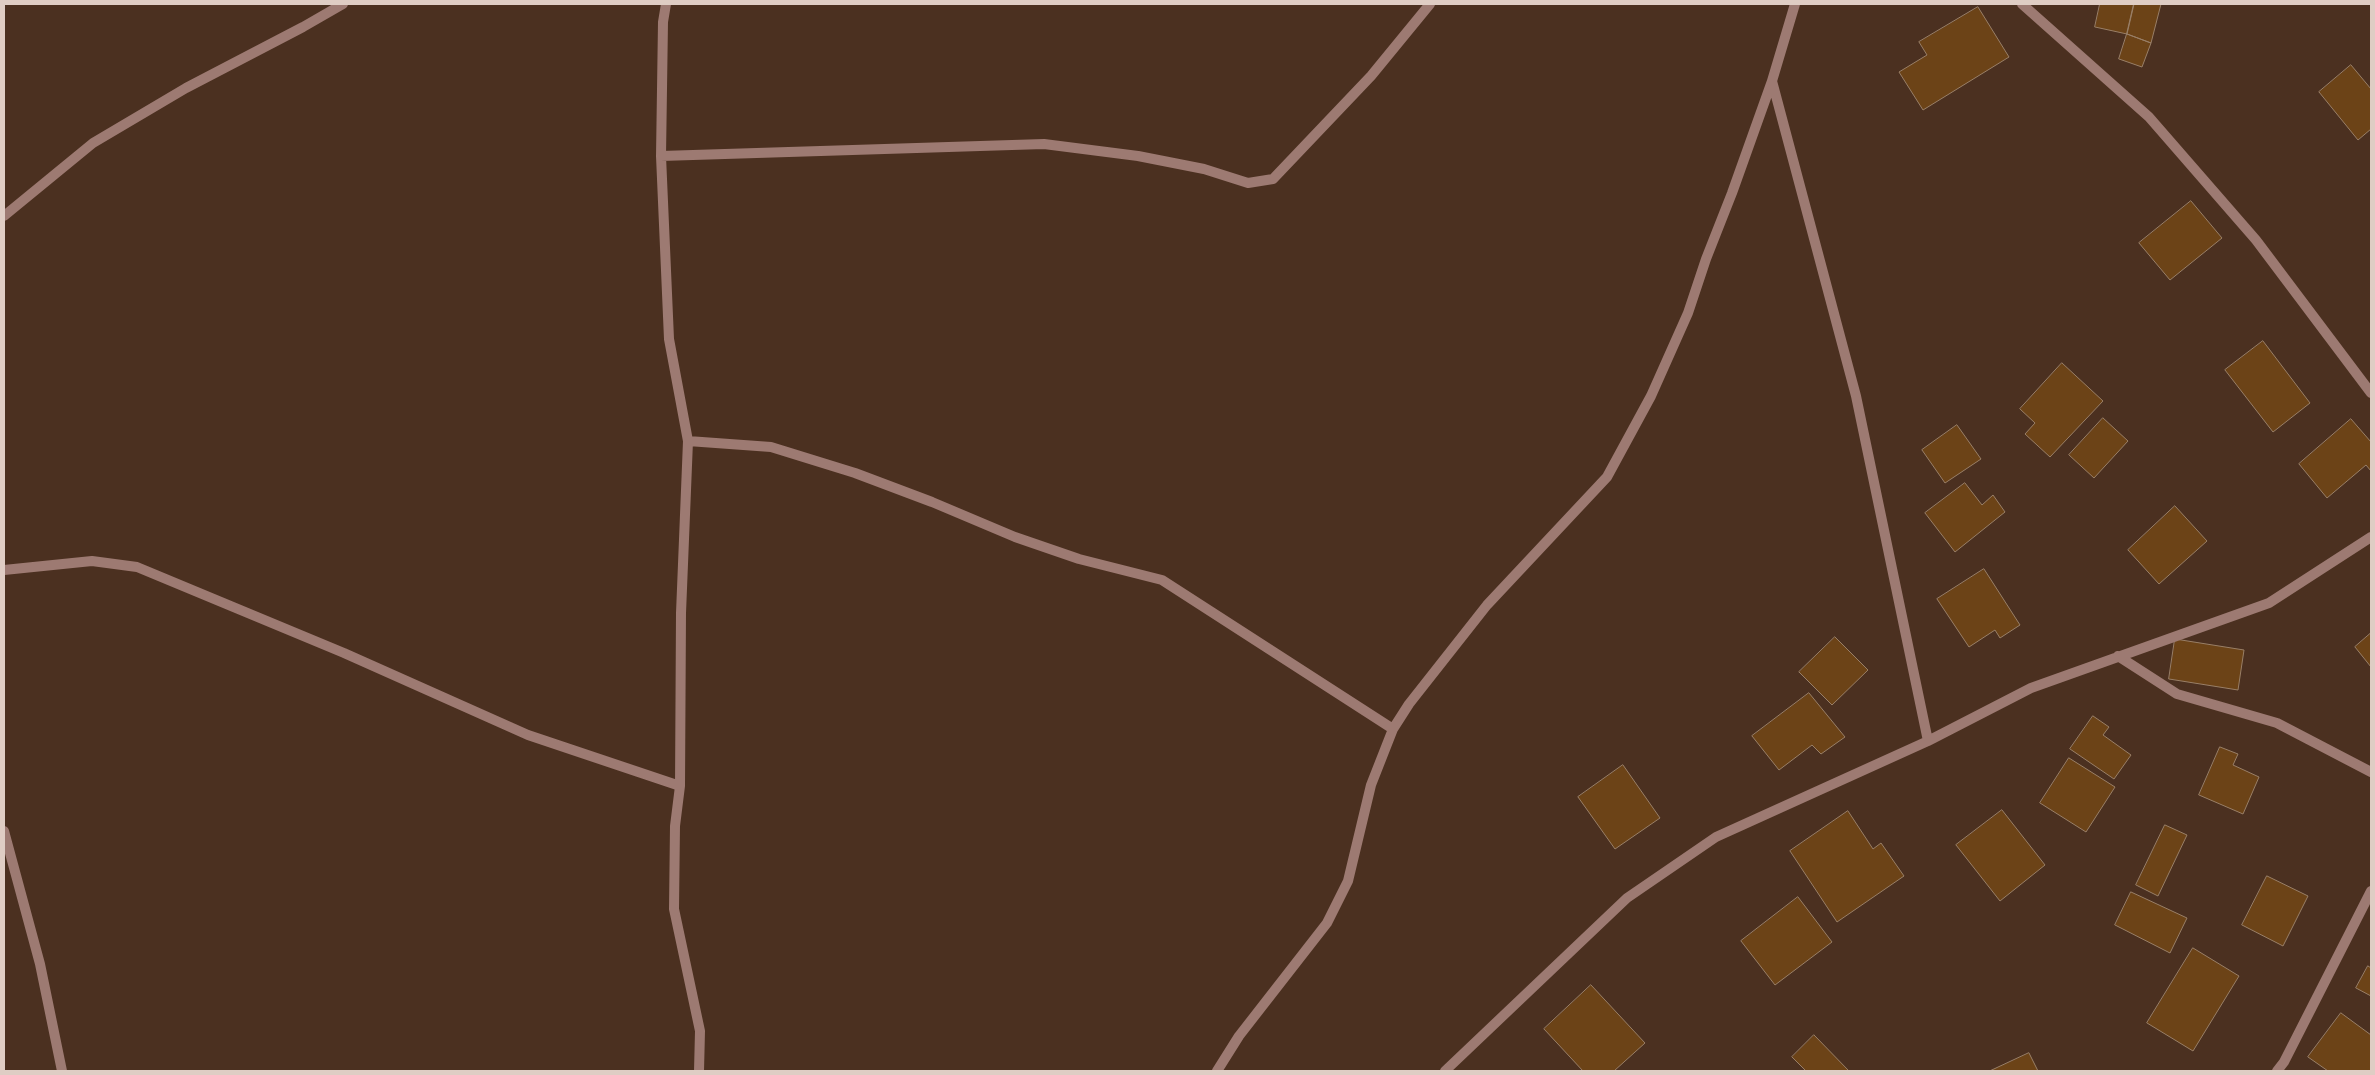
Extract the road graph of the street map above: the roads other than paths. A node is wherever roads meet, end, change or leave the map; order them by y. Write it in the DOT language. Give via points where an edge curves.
graph roads {
  1 [pos="343,4"];
  2 [pos="666,4"];
  3 [pos="1430,4"];
  4 [pos="1795,4"];
  5 [pos="2022,4"];
  6 [pos="1772,81"];
  7 [pos="661,156"];
  8 [pos="4,216"];
  9 [pos="2371,393"];
  10 [pos="688,441"];
  11 [pos="2371,537"];
  12 [pos="4,570"];
  13 [pos="2118,656"];
  14 [pos="1393,729"];
  15 [pos="1928,741"];
  16 [pos="2371,772"];
  17 [pos="680,786"];
  18 [pos="4,831"];
  19 [pos="2371,891"];
  20 [pos="62,1071"];
  21 [pos="699,1071"];
  22 [pos="1217,1071"];
  23 [pos="1445,1071"];
  24 [pos="2277,1071"];
  1 -- 8 [label="street" via="186,88 93,143"];
  2 -- 7 [label="street"];
  3 -- 7 [label="street" via="1371,76 1273,179 1248,183 1204,169 1138,156 1044,144"];
  4 -- 6 [label="street"];
  5 -- 9 [label="street" via="2149,117 2256,240"];
  6 -- 14 [label="street" via="1688,313 1651,396 1607,477 1487,605"];
  6 -- 15 [label="street" via="1856,396"];
  7 -- 10 [label="street" via="669,340"];
  10 -- 14 [label="street" via="771,447 855,473 1079,559 1162,580"];
  10 -- 17 [label="street" via="681,613"];
  11 -- 13 [label="street" via="2269,603"];
  12 -- 17 [label="street" via="92,562 136,567 528,735"];
  13 -- 15 [label="street" via="2030,688"];
  13 -- 16 [label="street" via="2177,694 2277,723"];
  14 -- 22 [label="street" via="1371,785 1348,881 1327,923 1239,1036"];
  15 -- 23 [label="street" via="1716,837 1683,859 1627,898"];
  17 -- 21 [label="street" via="674,909 700,1031"];
  18 -- 20 [label="street" via="40,964"];
  19 -- 24 [label="street"];
}
